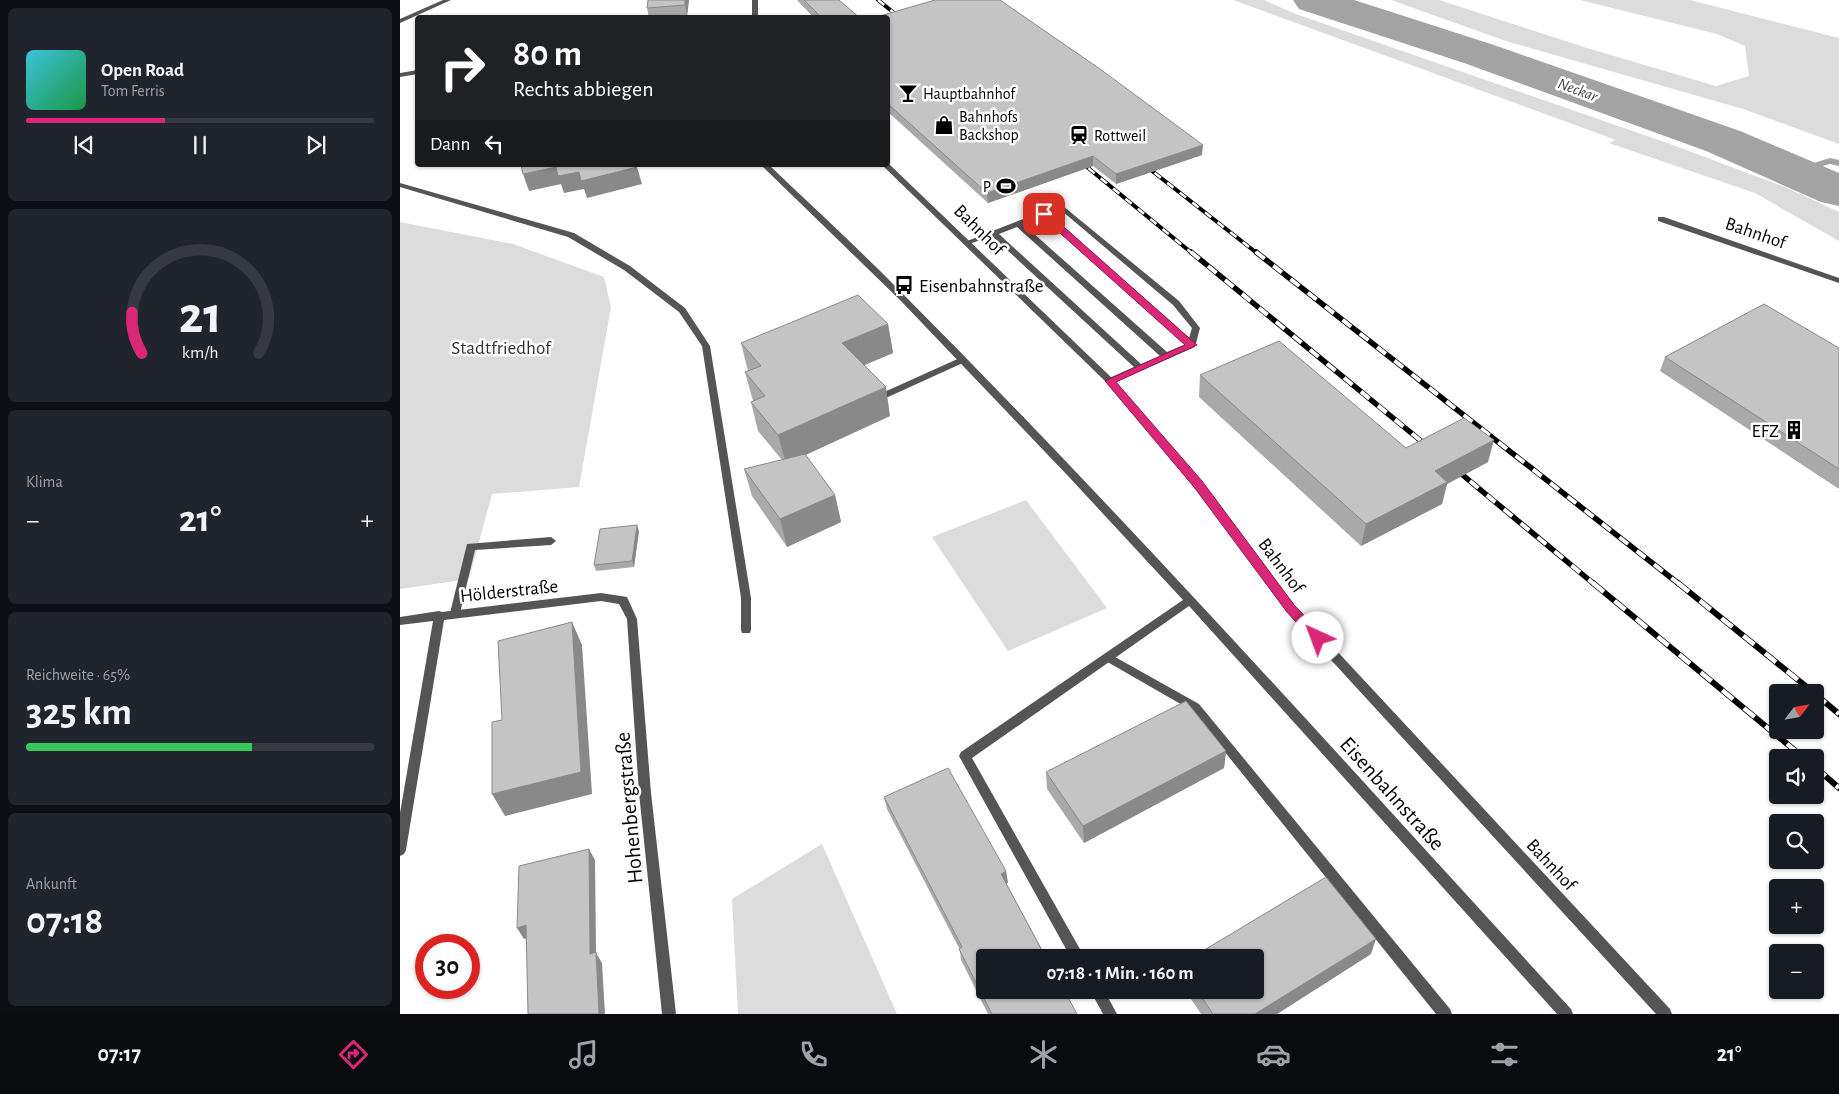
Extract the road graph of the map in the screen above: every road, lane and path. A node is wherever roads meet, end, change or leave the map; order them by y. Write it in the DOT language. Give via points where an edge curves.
graph roads {
  1 [pos="448,0"];
  2 [pos="755,0"];
  3 [pos="755,15"];
  4 [pos="400,21"];
  5 [pos="415,72"];
  6 [pos="400,75"];
  7 [pos="767,167"];
  8 [pos="888,167"];
  9 [pos="400,185"];
  10 [pos="1044,214"];
  11 [pos="1662,219"];
  12 [pos="1018,224"];
  13 [pos="993,233"];
  14 [pos="966,243"];
  15 [pos="1839,281"];
  16 [pos="1192,345"];
  17 [pos="1166,356"];
  18 [pos="962,360"];
  19 [pos="1140,368"];
  20 [pos="1110,381"];
  21 [pos="885,395"];
  22 [pos="552,541"];
  23 [pos="623,600"];
  24 [pos="1190,600"];
  25 [pos="456,613"];
  26 [pos="439,615"];
  27 [pos="400,621"];
  28 [pos="746,630"];
  29 [pos="1108,657"];
  30 [pos="400,850"];
  31 [pos="1073,949"];
  32 [pos="1102,999"];
  33 [pos="669,1014"];
  34 [pos="1110,1014"];
  35 [pos="1445,1014"];
  36 [pos="1566,1014"];
  37 [pos="1665,1014"];
  1 -- 4 [label="street"];
  2 -- 3 [label="street"];
  5 -- 6 [label="street"];
  7 -- 18 [label="street, Eisenbahnstraße" via="904,298"];
  8 -- 14 [label="street, Bahnhof"];
  9 -- 28 [label="street" via="571,235 627,268 682,310 706,346 746,598"];
  10 -- 12 [label="street"];
  10 -- 16 [label="street"];
  10 -- 16 [label="street" via="1063,208 1176,304 1196,328"];
  11 -- 15 [label="street, Bahnhof"];
  12 -- 13 [label="street"];
  12 -- 17 [label="street"];
  13 -- 14 [label="street"];
  13 -- 19 [label="street"];
  14 -- 20 [label="street, Bahnhof"];
  16 -- 17 [label="street"];
  17 -- 19 [label="street"];
  18 -- 21 [label="street"];
  18 -- 24 [label="street, Eisenbahnstraße"];
  19 -- 20 [label="street"];
  20 -- 37 [label="street, Bahnhof" via="1198,484 1291,609"];
  22 -- 25 [label="street" via="471,547"];
  23 -- 25 [label="street, Hölderstraße" via="601,597"];
  23 -- 33 [label="street, Hohenbergstraße" via="632,619 645,793"];
  24 -- 29 [label="street"];
  24 -- 36 [label="street, Eisenbahnstraße"];
  25 -- 26 [label="street, Hölderstraße"];
  26 -- 27 [label="street, Hölderstraße"];
  26 -- 30 [label="street"];
  29 -- 31 [label="street" via="965,756"];
  29 -- 35 [label="street" via="1195,708"];
  32 -- 34 [label="street"];
}
